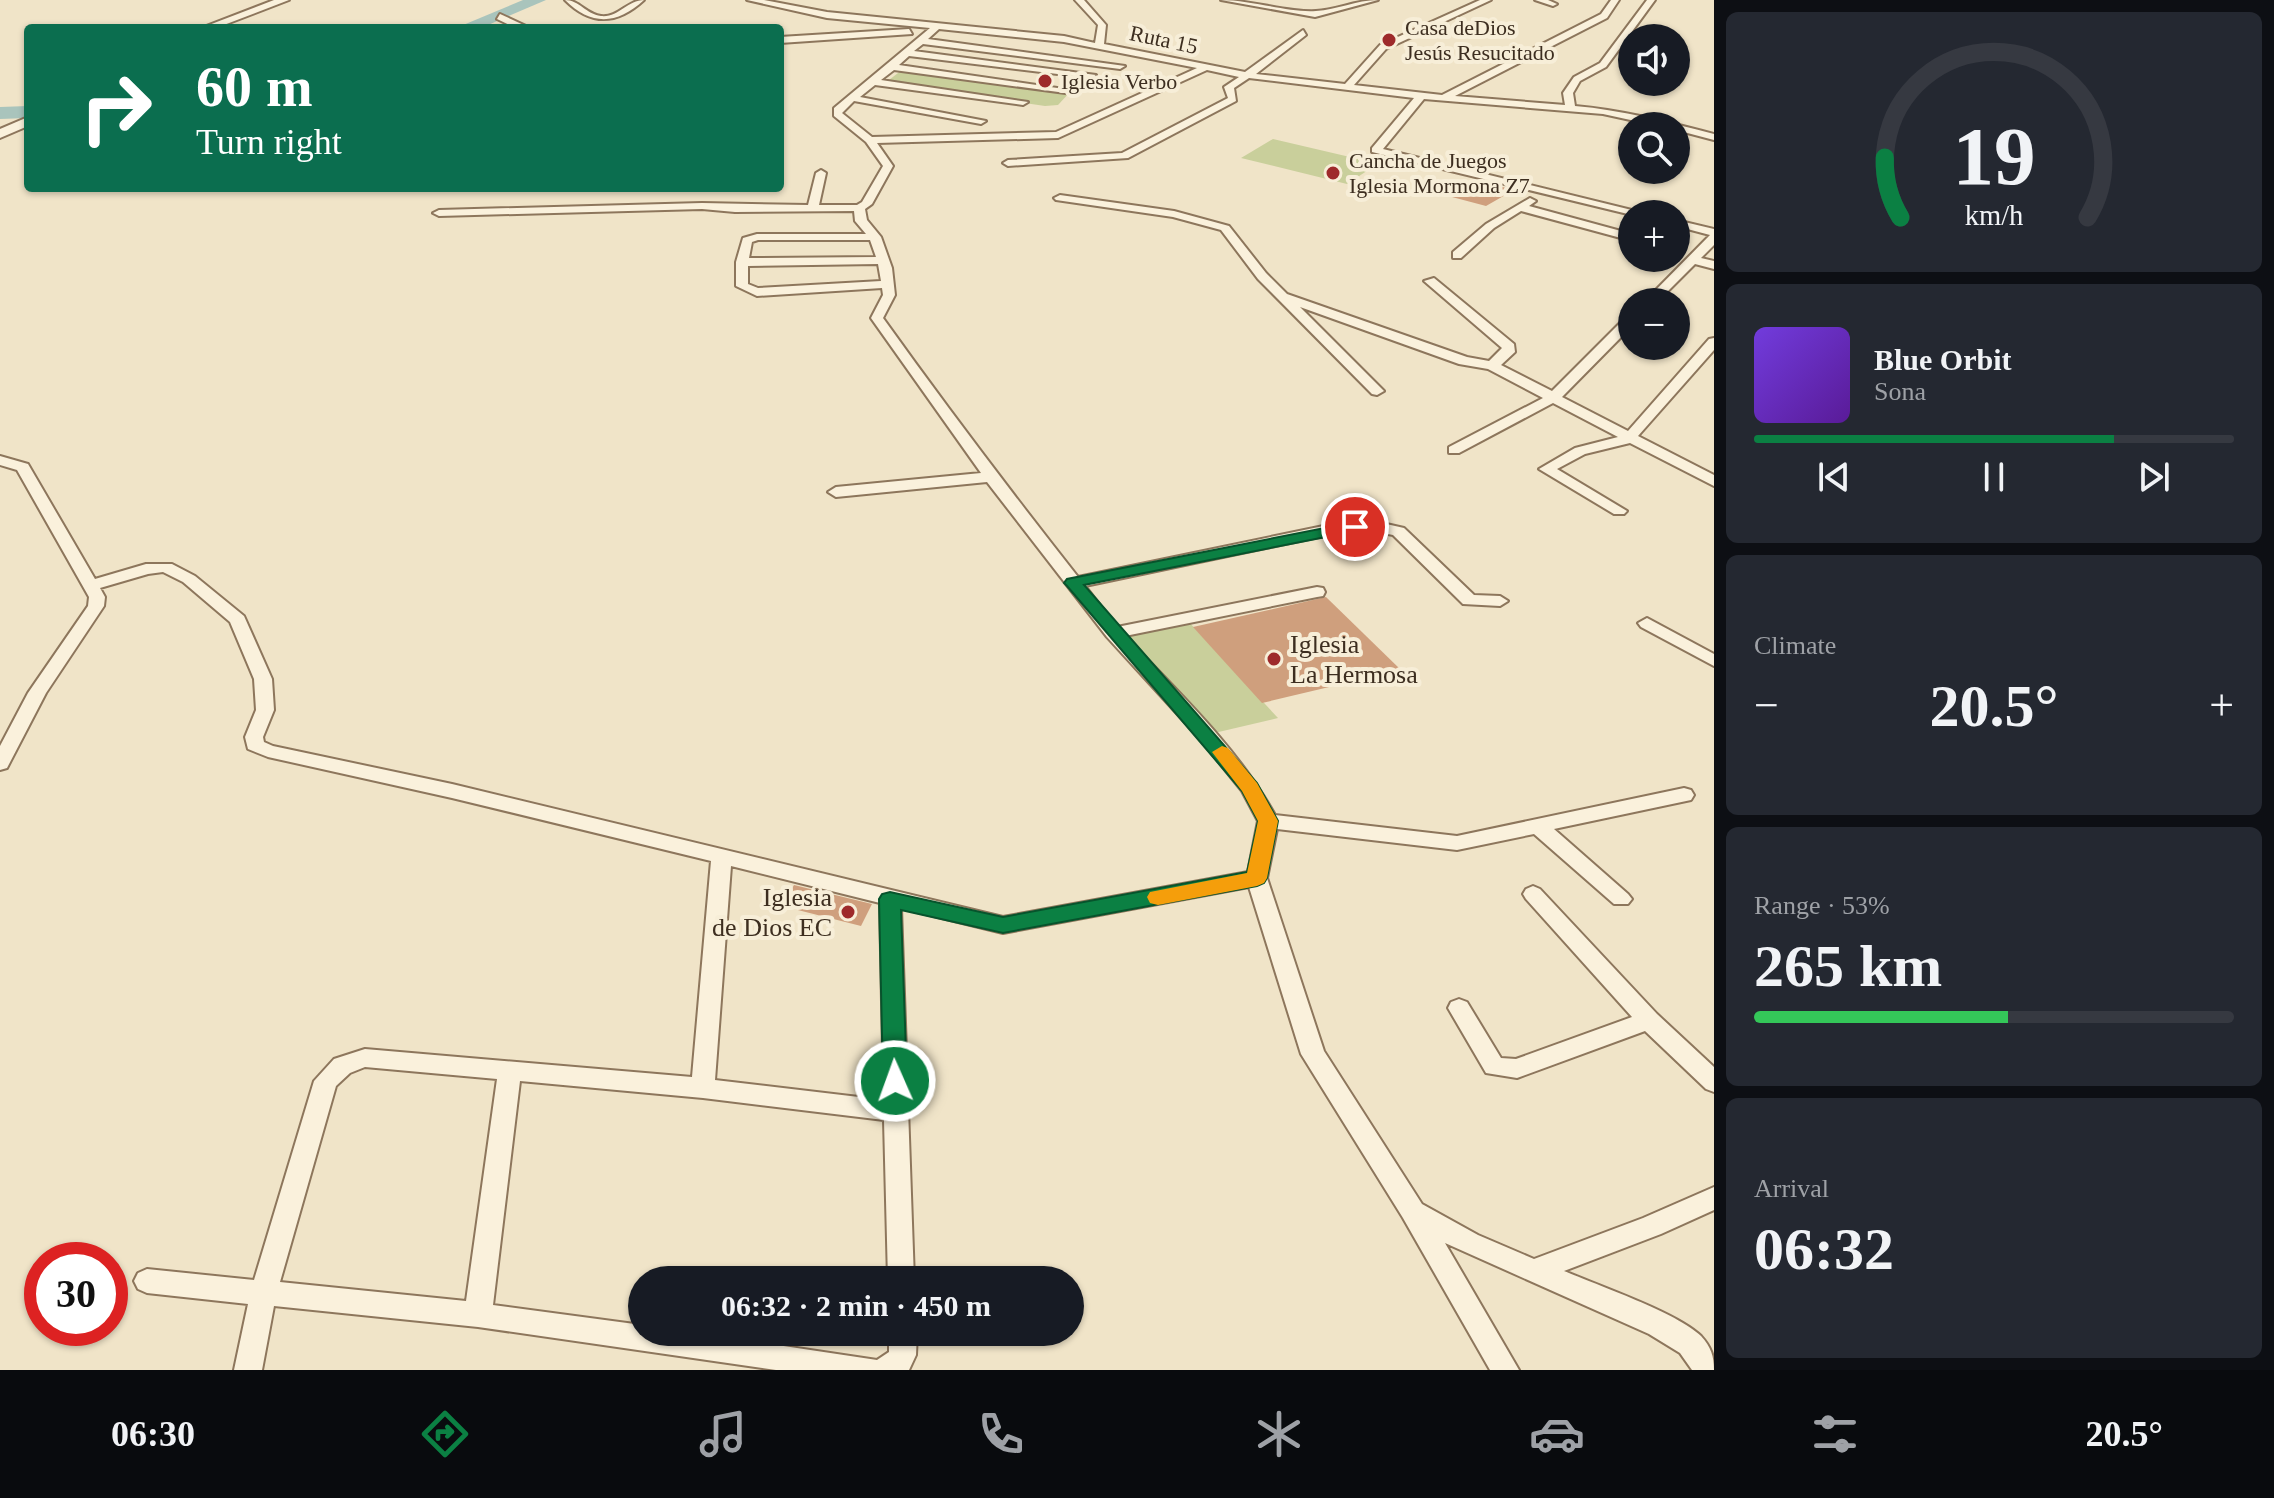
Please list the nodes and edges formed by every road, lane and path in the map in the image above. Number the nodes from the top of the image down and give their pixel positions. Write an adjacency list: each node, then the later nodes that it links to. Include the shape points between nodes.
1 (284, 0): 17 (street)
2 (569, 0): 16 (street, via 587,15)
3 (640, 0): 16 (street)
4 (751, 0): 20 (street, Ruta 15)
5 (1079, 0): 22 (street, via 1102,25)
6 (1225, 0): 7 (street, via 1315,14)
7 (1374, 0)
8 (1487, 0): 29 (street, via 1383,47)
9 (1539, 0): 14 (street)
10 (1615, 0): 33 (street, via 1604,16)
11 (1651, 0): 35 (street, via 1611,56 1573,83)
12 (1702, 0): 13 (street)
13 (1714, 0)
14 (1553, 4)
15 (500, 17): 18 (street)
16 (613, 23)
17 (217, 24)
18 (515, 24)
19 (1303, 33): 27 (street)
20 (923, 38): 21 (street); 22 (street, Ruta 15); 23 (street); 24 (street); 26 (street)
21 (784, 40)
22 (1099, 45): 25 (street, Ruta 15)
23 (1120, 66)
24 (892, 67): 28 (street); 30 (street)
25 (1205, 68): 27 (street, Ruta 15); 42 (street, via 1058,135)
26 (1091, 75)
27 (1244, 75): 29 (street, Ruta 15); 43 (street, via 1229,87 1233,99 1124,156)
28 (874, 82): 32 (street); 34 (street)
29 (1347, 88): 31 (street, Ruta 15)
30 (1073, 91)
31 (1421, 96): 33 (street, Ruta 15); 45 (street, via 1378,152)
32 (852, 98): 37 (street); 42 (street, via 837,114)
33 (1443, 98): 35 (street, Ruta 15)
34 (1023, 102)
35 (1570, 108): 36 (street, Ruta 15)
36 (1618, 114)
37 (981, 121)
38 (24, 123): 40 (street)
39 (1714, 128): 41 (street)
40 (0, 134)
41 (1709, 135)
42 (870, 140): 47 (street, via 888,166)
43 (1008, 163)
44 (821, 173): 50 (street)
45 (1544, 188): 48 (street); 49 (street)
46 (1060, 198): 64 (street, via 1220,225)
47 (859, 208): 50 (street); 55 (street, via 861,221)
48 (1522, 208): 53 (street); 56 (street, via 1490,226)
49 (1618, 208)
50 (813, 209): 51 (street, via 702,206)
51 (439, 213)
52 (1690, 227): 54 (street)
53 (1618, 234)
54 (1714, 235): 57 (street)
55 (875, 237): 58 (street); 59 (street, via 757,237 747,240)
56 (1457, 255)
57 (1692, 259): 60 (street); 63 (street)
58 (883, 260): 59 (street); 62 (street)
59 (742, 262): 62 (street, via 742,286 757,292)
60 (1714, 265)
61 (1430, 281): 67 (street, via 1509,347)
62 (888, 284): 73 (street, via 889,295 877,318)
63 (1664, 288)
64 (1281, 296): 67 (street, via 1464,361); 68 (street)
65 (1618, 333): 69 (street)
66 (1714, 342): 70 (street)
67 (1492, 366): 69 (street)
68 (1377, 391)
69 (1553, 398): 70 (street); 71 (street)
70 (1628, 439): 74 (street); 76 (street, via 1580,451 1546,469)
71 (1454, 450)
72 (0, 460): 78 (street, via 23,467)
73 (990, 477): 75 (street); 77 (street)
74 (1714, 481)
75 (836, 492)
76 (1619, 511)
77 (1073, 583): 80 (street, via 1338,528 1373,526 1398,531 1469,600); 82 (street)
78 (91, 586): 84 (street, via 96,606 37,693); 88 (street, via 166,567 238,620 263,679 265,710 255,745 268,751)
79 (1317, 592): 82 (street)
80 (1500, 601)
81 (1647, 623): 83 (street)
82 (1113, 633): 86 (street, via 1208,736 1250,788)
83 (1714, 661)
84 (0, 764)
85 (1684, 795): 87 (street)
86 (1268, 821): 87 (street, via 1457,843); 89 (street)
87 (1538, 826): 92 (street)
88 (721, 858): 91 (street); 97 (street)
89 (1257, 878): 91 (street, via 1003,925); 100 (street, via 1313,1054)
90 (1533, 894): 94 (street)
91 (890, 899): 98 (street)
92 (1621, 899)
93 (1459, 1008): 94 (street, via 1494,1066 1506,1069)
94 (1649, 1020): 96 (street)
95 (510, 1071): 97 (street); 104 (street, via 365,1058 342,1066 326,1081); 105 (street)
96 (1714, 1082)
97 (703, 1088): 98 (street)
98 (896, 1111): 101 (street)
99 (1714, 1198): 102 (street)
100 (1412, 1210): 102 (street); 110 (street)
101 (901, 1266)
102 (1533, 1271): 111 (street, via 1659,1325 1690,1344)
103 (147, 1281): 104 (street)
104 (263, 1295): 105 (street); 107 (street)
105 (478, 1315): 108 (street)
106 (904, 1346): 109 (street, via 897,1366)
107 (248, 1370)
108 (868, 1370)
109 (886, 1370)
110 (1505, 1370)
111 (1709, 1370)

